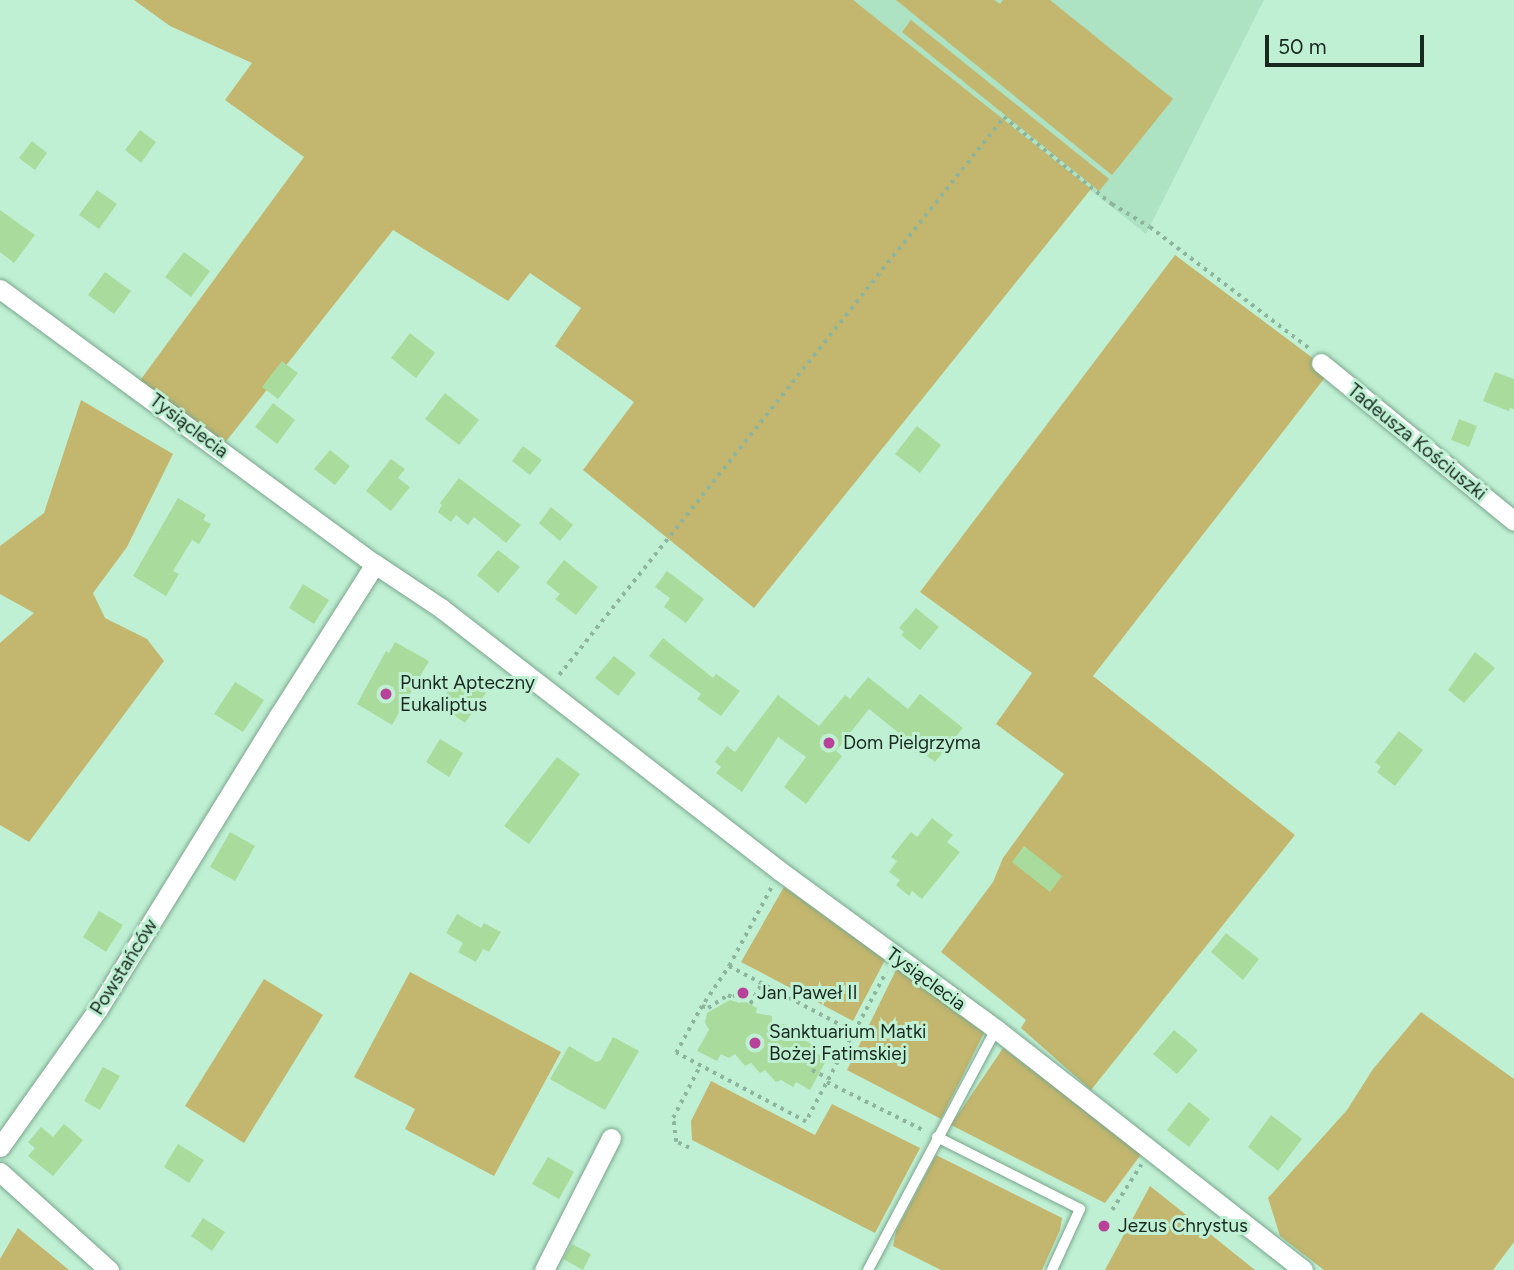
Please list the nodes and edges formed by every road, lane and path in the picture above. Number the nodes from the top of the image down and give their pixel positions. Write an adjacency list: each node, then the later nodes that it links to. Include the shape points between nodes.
1 (0, 289): 4 (street, Tysiąclecia)
2 (1321, 363): 3 (street, Tadeusza Kościuszki); 5 (path, via 1317,354 1150,227 1112,204 1004,117)
3 (1514, 521)
4 (375, 564): 5 (street, Tysiąclecia); 19 (street, Powstańców, via 98,1009)
5 (547, 691): 6 (street, Tysiąclecia)
6 (780, 871): 7 (street, Tysiąclecia); 8 (path)
7 (895, 955): 11 (street, Tysiąclecia); 12 (path)
8 (729, 966): 9 (path); 10 (path)
9 (762, 983): 10 (path, via 751,1003 735,994 708,1008); 12 (path)
10 (702, 1006): 13 (path, via 676,1053)
11 (996, 1030): 17 (lane); 28 (street, Tysiąclecia)
12 (854, 1032): 15 (path)
13 (700, 1066): 15 (path, via 806,1122); 20 (path, via 673,1118 676,1142)
14 (812, 1070): 15 (path)
15 (828, 1080): 16 (path)
16 (918, 1128)
17 (937, 1137): 26 (lane); 27 (lane, via 1080,1209)
18 (611, 1138): 25 (street)
19 (0, 1147)
20 (689, 1148)
21 (1144, 1160): 23 (path)
22 (0, 1172): 24 (street)
23 (1112, 1210)
24 (109, 1270)
25 (544, 1270)
26 (868, 1270)
27 (1052, 1270)
28 (1303, 1270)

